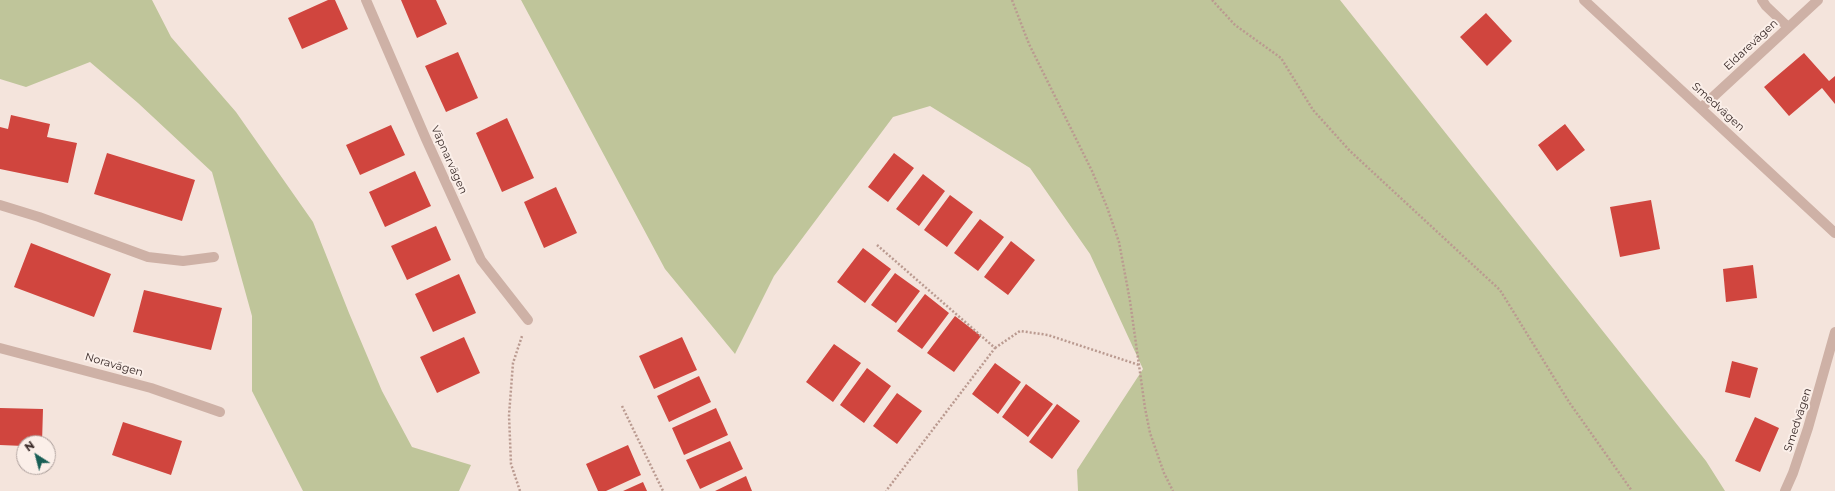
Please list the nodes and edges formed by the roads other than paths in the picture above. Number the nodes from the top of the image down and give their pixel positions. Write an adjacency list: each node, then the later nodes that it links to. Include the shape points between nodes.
1 (366, 0): 10 (street, Väpnarvägen, via 481,260)
2 (1584, 0): 6 (street, Smedvägen)
3 (1762, 0): 5 (street)
4 (1818, 0): 5 (street, Eldarevägen)
5 (1788, 27): 6 (street, Eldarevägen)
6 (1701, 108): 8 (street, Smedvägen)
7 (0, 205): 9 (street, via 39,216 148,257 183,261)
8 (1835, 233)
9 (214, 257)
10 (528, 320)
11 (1835, 332): 14 (street, Smedvägen, via 1808,428)
12 (0, 348): 13 (street, Noravägen, via 151,388)
13 (220, 412)
14 (1785, 491)

